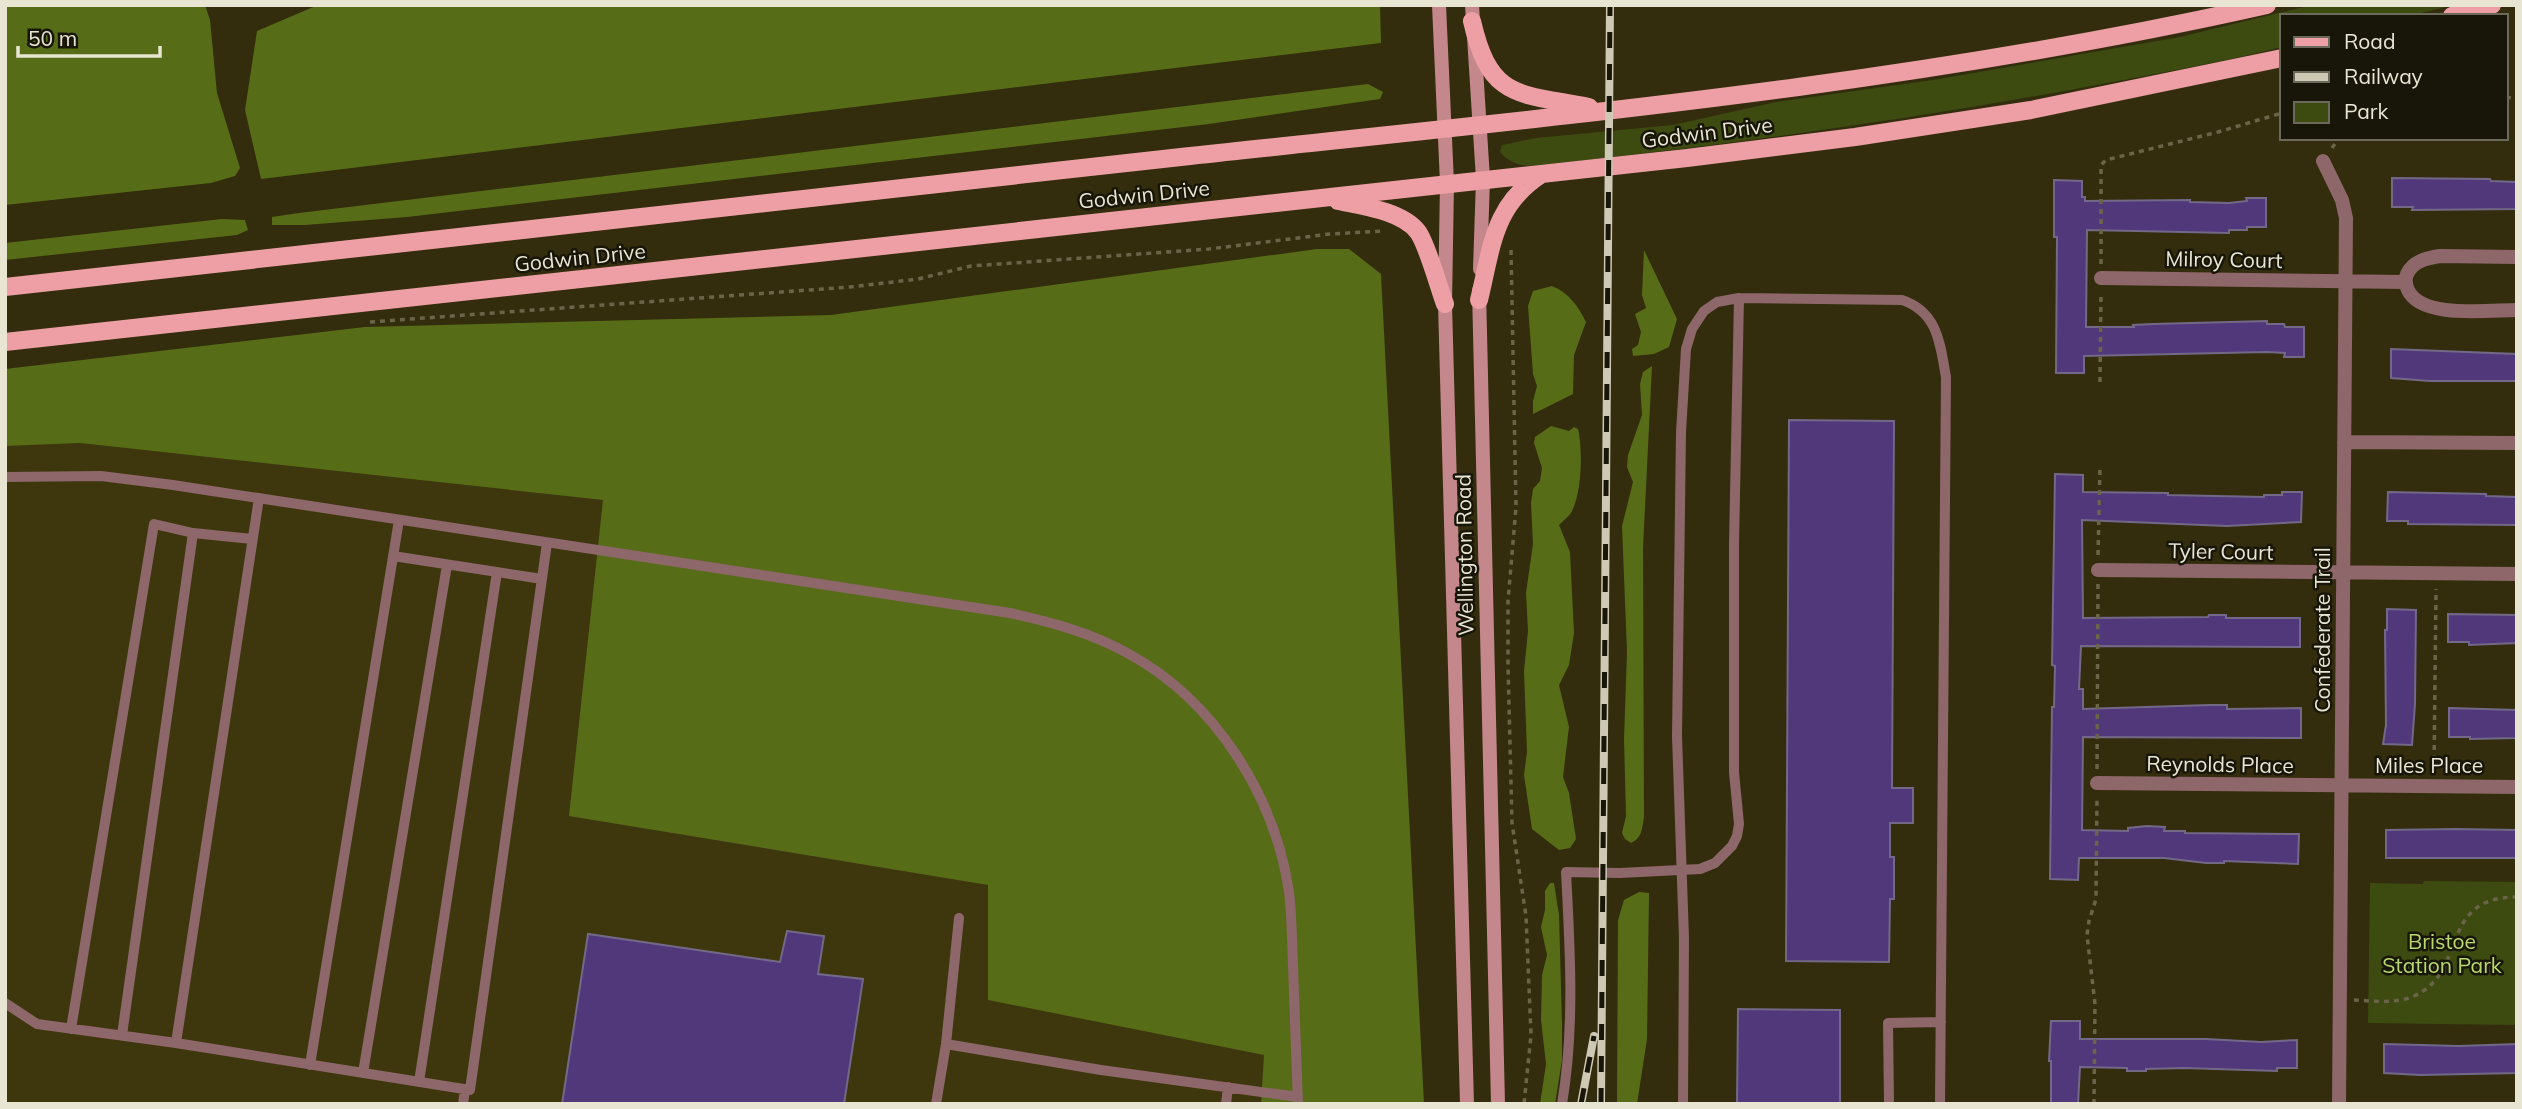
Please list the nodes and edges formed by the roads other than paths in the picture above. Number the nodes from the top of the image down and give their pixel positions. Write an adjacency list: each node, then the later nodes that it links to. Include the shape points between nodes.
1 (1439, 5): 9 (main road, Wellington Road)
2 (2267, 5): 7 (main road, Godwin Drive, via 1974,63)
3 (2492, 5): 5 (main road)
4 (1472, 13): 7 (main road, via 1484,62 1497,79 1527,95); 8 (main road, Wellington Road)
5 (2459, 14)
6 (2280, 58): 11 (main road, Godwin Drive, via 2004,114 1855,137)
7 (1609, 110): 8 (main road, Godwin Drive)
8 (1479, 124): 9 (main road, Godwin Drive); 12 (main road, Wellington Road)
9 (1443, 129): 13 (main road, Wellington Road); 19 (main road, Godwin Drive)
10 (2323, 161): 17 (street, Confederate Trail, via 2346,219)
11 (1544, 173): 12 (main road, Godwin Drive); 21 (main road, via 1527,183 1499,220)
12 (1483, 180): 13 (main road, Godwin Drive); 21 (main road, Wellington Road)
13 (1447, 183): 14 (main road, Godwin Drive); 22 (main road, Wellington Road)
14 (1320, 197): 22 (main road, via 1407,222 1419,233); 24 (main road, Godwin Drive)
15 (2517, 257): 18 (street, via 2428,258 2408,272)
16 (2101, 278): 17 (street, Milroy Court)
17 (2346, 282): 18 (street, Milroy Court); 25 (street, Confederate Trail)
18 (2405, 282): 23 (street, via 2416,301 2438,310)
19 (5, 287)
20 (1740, 298): 43 (lane, via 1717,302 1704,311 1686,349 1677,736); 43 (lane, via 1734,544 1734,772 1739,824 1732,846 1715,863); 46 (lane, via 1902,300 1917,305 1928,316 1942,357 1946,377)
21 (1479, 300): 61 (main road, Wellington Road)
22 (1445, 304): 60 (main road, Wellington Road)
23 (2517, 310)
24 (5, 342)
25 (2344, 442): 26 (street); 37 (street, Confederate Trail)
26 (2517, 443)
27 (5, 477): 28 (lane, via 101,476)
28 (259, 498): 29 (lane); 31 (lane)
29 (399, 520): 32 (lane); 33 (lane)
30 (193, 533): 31 (lane); 47 (lane, via 154,524); 48 (lane)
31 (252, 540): 49 (lane)
32 (547, 543): 39 (lane); 56 (lane, via 1010,613 1092,636 1161,674 1188,697 1231,747 1253,785 1281,854 1291,913)
33 (393, 556): 34 (lane); 51 (lane)
34 (447, 565): 36 (lane); 52 (lane)
35 (2098, 570): 37 (street, Tyler Court)
36 (497, 572): 39 (lane); 53 (lane)
37 (2343, 573): 38 (street, Tyler Court); 41 (street, Confederate Trail)
38 (2517, 574)
39 (542, 579): 55 (lane, via 470,1090)
40 (2097, 783): 41 (street, Reynolds Place)
41 (2341, 786): 42 (street, Miles Place); 66 (street, Confederate Trail)
42 (2517, 787)
43 (1682, 871): 62 (lane, via 1566,872 1570,1019); 63 (lane)
44 (959, 918): 50 (lane)
45 (5, 1003): 47 (lane, via 37,1024)
46 (1941, 1022): 64 (lane, via 1888,1023); 65 (lane)
47 (71, 1029): 48 (lane)
48 (122, 1035): 49 (lane)
49 (176, 1043): 51 (lane)
50 (946, 1044): 54 (lane); 58 (lane)
51 (310, 1065): 52 (lane)
52 (363, 1073): 53 (lane)
53 (419, 1082): 55 (lane)
54 (1228, 1087): 56 (lane); 59 (lane)
55 (465, 1090): 57 (lane)
56 (1298, 1100)
57 (463, 1104)
58 (936, 1104)
59 (1226, 1104)
60 (1467, 1104)
61 (1498, 1104)
62 (1562, 1104)
63 (1683, 1104)
64 (1889, 1104)
65 (1940, 1104)
66 (2339, 1104)

